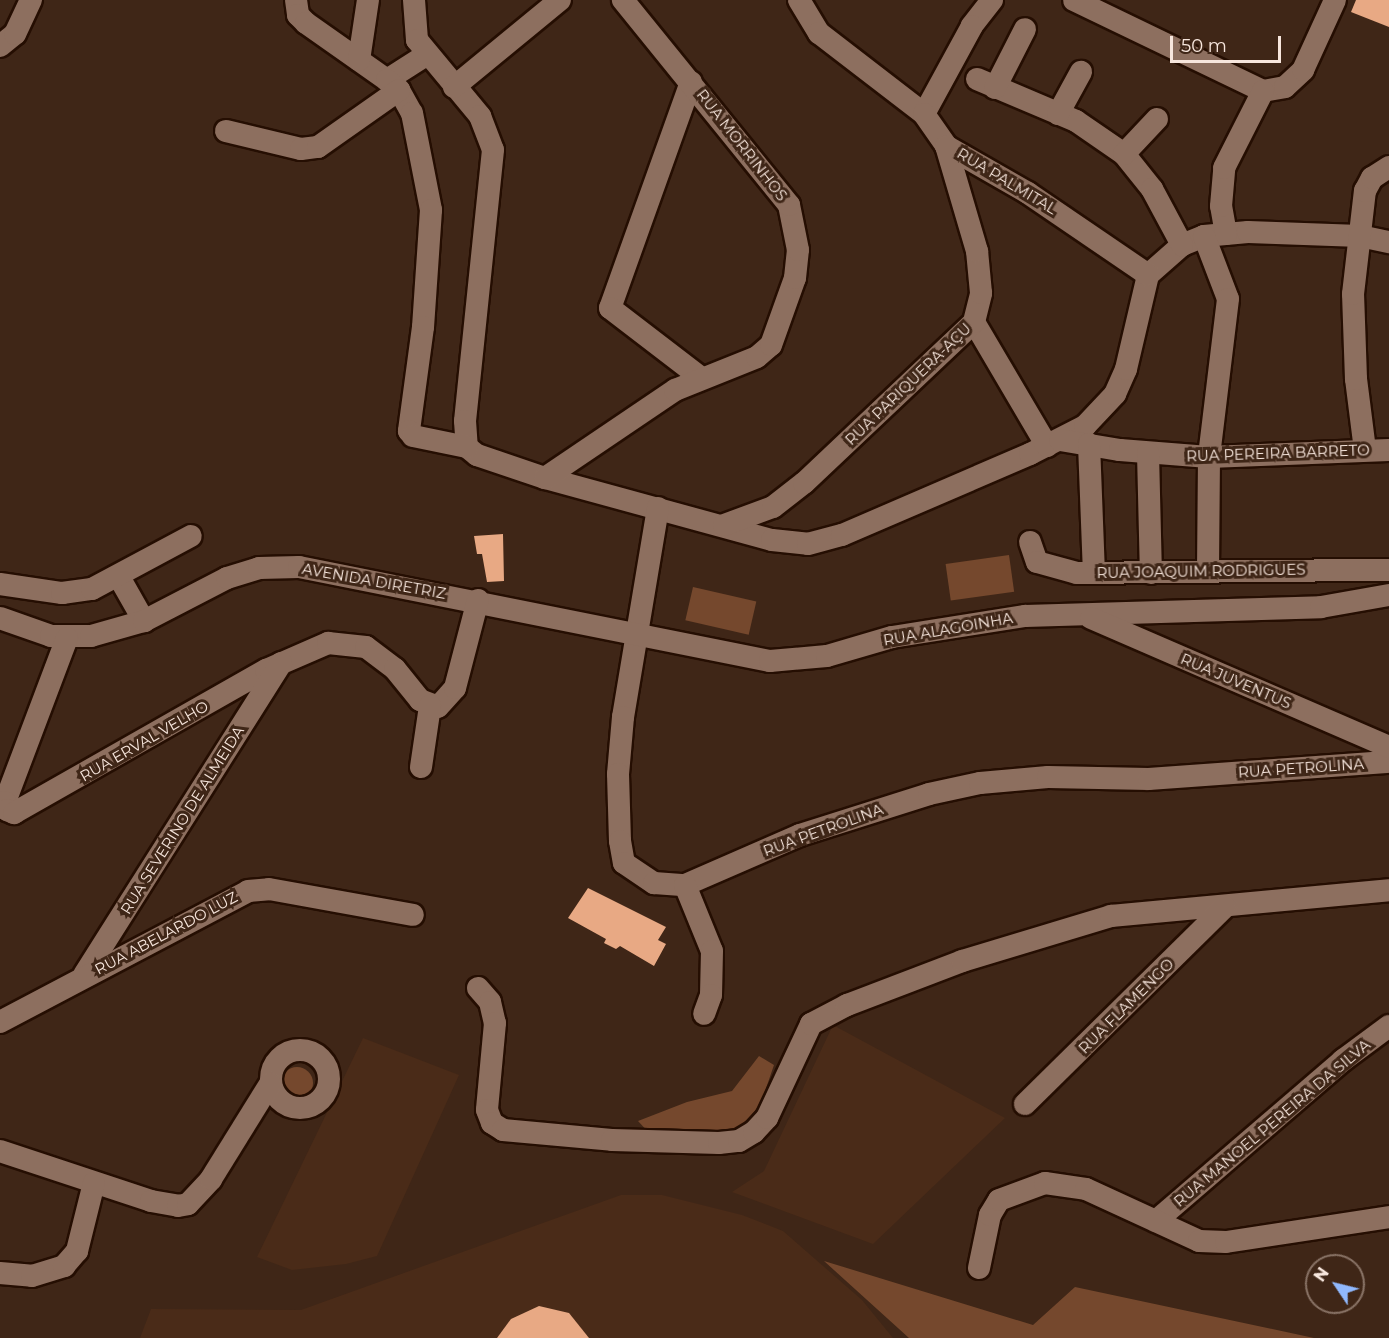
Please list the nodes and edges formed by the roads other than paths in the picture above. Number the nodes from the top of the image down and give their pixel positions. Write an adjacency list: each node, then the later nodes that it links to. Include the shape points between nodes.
1 (31, 0): 12 (street, via 15,34)
2 (296, 0): 14 (street, via 298,15 306,23)
3 (368, 0): 14 (street)
4 (414, 0): 13 (street, via 417,40)
5 (560, 0): 18 (street)
6 (623, 0): 16 (street, RUA MORRINHOS)
7 (799, 0): 20 (street, via 819,33)
8 (992, 0): 20 (street, via 972,26)
9 (1074, 0): 19 (street)
10 (1335, 0): 19 (street, via 1322,53 1294,81)
11 (1025, 29): 21 (street, via 986,84)
12 (0, 46)
13 (426, 55): 17 (street); 18 (street)
14 (359, 60): 17 (street)
15 (1081, 72): 21 (street)
16 (691, 82): 33 (street, via 610,308); 33 (street, RUA MORRINHOS, via 774,182 789,205 796,228 795,278 771,345 740,365)
17 (393, 85): 23 (street, via 318,147 301,149); 36 (street, via 412,113 431,210 423,327 409,431 413,436)
18 (454, 87): 36 (street, via 480,116 493,150 465,421)
19 (1263, 91): 27 (street, via 1224,168)
20 (924, 114): 24 (street, RUA PALMITAL)
21 (1058, 114): 25 (street, via 1097,133)
22 (1157, 119): 25 (street)
23 (226, 132)
24 (946, 146): 31 (street, RUA PALMITAL, via 1029,193); 32 (street, RUA PARIQUERA-AÇU, via 976,251 981,293)
25 (1124, 154): 30 (street, via 1152,189)
26 (1389, 168): 28 (street, via 1372,178 1365,191)
27 (1215, 235): 28 (street); 30 (street); 40 (street, via 1228,299)
28 (1360, 236): 29 (street); 37 (street, via 1353,333)
29 (1389, 242)
30 (1182, 245): 31 (street)
31 (1149, 274): 34 (street, via 1126,369 1115,394 1100,414)
32 (974, 322): 34 (street); 43 (street, RUA PARIQUERA-AÇU, via 804,483 773,507)
33 (700, 377): 41 (street)
34 (1053, 443): 35 (street, RUA PEREIRA BARRETO); 43 (street, via 821,542 791,543)
35 (1089, 444): 39 (street, RUA PEREIRA BARRETO); 48 (street)
36 (467, 447): 41 (street, via 477,455)
37 (1365, 450): 38 (street, RUA PEREIRA BARRETO); 40 (street, RUA PEREIRA BARRETO)
38 (1389, 450)
39 (1148, 453): 40 (street, RUA PEREIRA BARRETO); 49 (street)
40 (1209, 457): 47 (street)
41 (545, 478): 42 (street)
42 (658, 508): 43 (street); 57 (street, RUA PETROLINA)
43 (723, 526)
44 (191, 536): 50 (street)
45 (1030, 542): 48 (street, RUA JOAQUIM RODRIGUES, via 1033,556 1045,567)
46 (1389, 570): 47 (street, RUA JOAQUIM RODRIGUES)
47 (1208, 572): 49 (street, RUA JOAQUIM RODRIGUES)
48 (1094, 573): 49 (street, RUA JOAQUIM RODRIGUES)
49 (1151, 573)
50 (119, 578): 51 (street, via 92,590 62,593); 56 (street)
51 (0, 584)
52 (1389, 595): 54 (street, RUA ALAGOINHA, via 1322,607)
53 (478, 600): 56 (street, AVENIDA DIRETRIZ, via 299,567 259,568 227,578); 57 (street, RUA ALAGOINHA); 60 (street, via 455,688 438,707)
54 (1084, 615): 57 (street, RUA ALAGOINHA, via 1024,616 933,629 797,660 746,658); 61 (street, RUA JUVENTUS)
55 (0, 618): 58 (street, AVENIDA DIRETRIZ)
56 (144, 621): 58 (street, AVENIDA DIRETRIZ, via 122,630)
57 (637, 632): 64 (street, RUA PETROLINA, via 620,751 620,841 624,864 654,884)
58 (67, 638): 59 (street, RUA ERVAL VELHO, via 5,801 7,810 22,812)
59 (281, 663): 60 (street, RUA ERVAL VELHO, via 328,643 366,647 382,657); 68 (street, RUA SEVERINO DE ALMEIDA)
60 (430, 706): 63 (street)
61 (1389, 747)
62 (1389, 762): 64 (street, RUA PETROLINA, via 1161,778 1048,777 980,783 929,794 811,832)
63 (421, 767)
64 (685, 885): 70 (street, via 712,951 711,995)
65 (1389, 890): 66 (street)
66 (1225, 907): 69 (street, via 1111,916 1073,926 962,961 830,1012 812,1024 803,1037 767,1118 754,1132 729,1142 612,1140 503,1130 492,1123 487,1110 495,1023 490,1002); 74 (street, RUA FLAMENGO)
67 (413, 915): 68 (street, RUA ABELARDO LUZ, via 269,890 248,891)
68 (83, 976): 71 (street, RUA ABELARDO LUZ)
69 (478, 988)
70 (704, 1014)
71 (0, 1022)
72 (1389, 1026): 78 (street, RUA MANOEL PEREIRA DA SILVA, via 1343,1060)
73 (270, 1084): 76 (street, via 211,1179 188,1204 151,1201)
74 (1025, 1104)
75 (0, 1151): 76 (street)
76 (94, 1183): 80 (street, via 77,1251 64,1266 32,1276)
77 (1389, 1217): 78 (street, via 1213,1242 1185,1237)
78 (1156, 1221): 79 (street, via 1086,1189 1045,1183 1027,1187 999,1200 990,1215)
79 (979, 1268)
80 (0, 1274)

